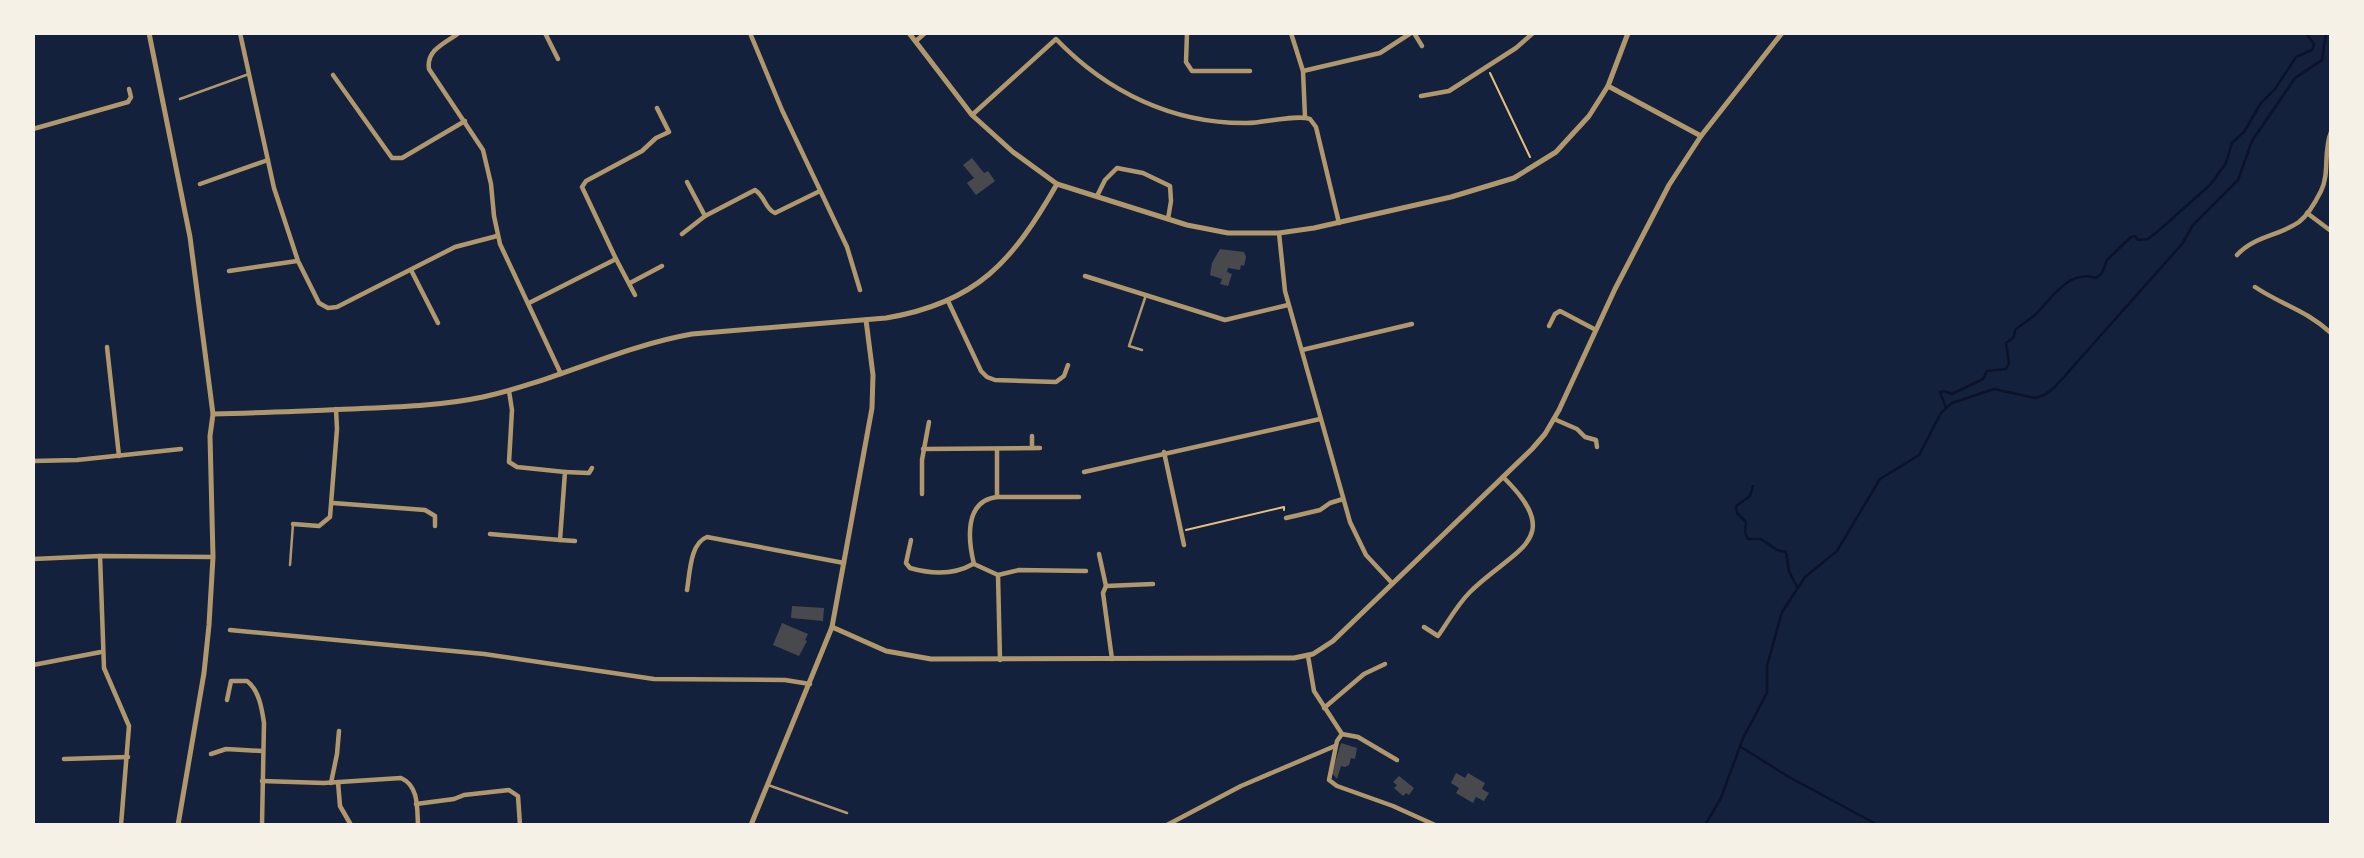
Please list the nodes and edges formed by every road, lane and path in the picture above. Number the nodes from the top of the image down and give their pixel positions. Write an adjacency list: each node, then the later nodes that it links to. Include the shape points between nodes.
1 (149, 33): 76 (street, via 190,237)
2 (240, 33): 20 (street)
3 (459, 33): 29 (street, via 433,50 428,64)
4 (545, 33): 16 (street)
5 (750, 33): 38 (street)
6 (909, 33): 14 (street)
7 (925, 33): 14 (street)
8 (1187, 33): 18 (street, via 1187,66 1192,71)
9 (1291, 33): 19 (street)
10 (1413, 33): 15 (street); 19 (street, via 1380,52)
11 (1533, 33): 17 (street)
12 (1628, 33): 22 (street)
13 (1782, 33): 32 (street)
14 (916, 41): 27 (street)
15 (1422, 46)
16 (558, 59)
17 (1487, 66): 24 (street, via 1449,90); 33 (path)
18 (1250, 71)
19 (1303, 71): 28 (street)
20 (250, 74): 25 (lane); 34 (street)
21 (333, 75): 29 (street, via 392,158 402,158)
22 (1608, 86): 32 (street); 43 (street, via 1572,137 1514,178)
23 (129, 89): 30 (street, via 128,102)
24 (1421, 96)
25 (180, 99)
26 (657, 108): 49 (street, via 669,132 582,187)
27 (972, 115): 28 (street, via 1056,39 1114,86 1168,113 1240,123); 37 (street)
28 (1305, 117): 43 (street, via 1316,127)
29 (465, 121): 47 (street, via 483,150)
30 (33, 129)
31 (2331, 132): 40 (street, via 2324,183)
32 (1701, 136): 67 (street, via 1663,196)
33 (1530, 157)
34 (268, 160): 36 (street); 50 (street)
35 (687, 182): 41 (street)
36 (200, 184)
37 (1057, 184): 39 (street); 60 (street, via 1007,258 975,286)
38 (820, 191): 41 (street, via 775,213 755,190); 57 (street, via 852,259)
39 (1097, 196): 42 (street); 42 (street, via 1117,168 1143,173 1170,186)
40 (2307, 213): 44 (street); 48 (street, via 2291,226 2255,240)
41 (705, 216): 46 (street)
42 (1168, 219): 45 (street, via 1218,231)
43 (1339, 223): 45 (street)
44 (2331, 230)
45 (1279, 233): 62 (street)
46 (682, 234)
47 (497, 236): 52 (street, via 463,244); 61 (street)
48 (2237, 255)
49 (616, 259): 55 (street); 61 (street)
50 (298, 261): 52 (street, via 316,299 332,308); 53 (street)
51 (662, 266): 55 (street)
52 (411, 270): 64 (street)
53 (229, 271)
54 (1085, 276): 59 (street)
55 (630, 283): 58 (street)
56 (2255, 287): 68 (street, via 2303,311)
57 (860, 290)
58 (635, 295)
59 (1146, 295): 62 (street, via 1226,320); 70 (lane, via 1129,346)
60 (948, 301): 63 (street, via 918,312); 72 (street, via 987,377 1056,382)
61 (529, 303): 73 (street)
62 (1289, 305): 71 (street)
63 (866, 320): 73 (street, via 692,334 610,355); 112 (street, via 874,393)
64 (438, 323)
65 (1412, 324): 71 (street)
66 (1549, 326): 67 (street, via 1560,311)
67 (1596, 330): 78 (street)
68 (2331, 333)
69 (107, 348): 88 (street)
70 (1142, 350)
71 (1302, 350): 77 (street)
72 (1068, 365)
73 (561, 374): 74 (street)
74 (509, 391): 75 (street, via 439,404); 92 (street, via 509,462 517,467)
75 (336, 409): 76 (street); 98 (street)
76 (213, 414): 110 (street)
77 (1320, 419): 87 (street); 97 (street)
78 (1554, 419): 81 (street, via 1595,440); 93 (street)
79 (929, 422): 85 (street)
80 (1032, 436): 82 (street)
81 (1597, 447)
82 (1032, 448): 83 (street); 86 (street)
83 (1041, 448)
84 (181, 449): 88 (street)
85 (923, 449): 86 (street); 94 (street)
86 (997, 449): 95 (street)
87 (1164, 453): 91 (street); 102 (street)
88 (119, 456): 89 (street)
89 (33, 461)
90 (592, 468): 92 (street, via 589,473)
91 (1084, 471)
92 (565, 472): 104 (street)
93 (1503, 477): 117 (street); 122 (street, via 1532,512 1527,542 1470,591 1438,636)
94 (922, 494)
95 (997, 497): 96 (street); 113 (street, via 980,503 970,521)
96 (1079, 497)
97 (1343, 499): 99 (street); 117 (street, via 1360,545)
98 (332, 503): 100 (street, via 324,524); 101 (street, via 425,510 435,516)
99 (1286, 518): 102 (path, via 1284,507)
100 (293, 524): 114 (lane)
101 (435, 526)
102 (1181, 531): 107 (street)
103 (490, 534): 104 (street)
104 (560, 540): 106 (street)
105 (911, 540): 113 (street, via 906,563 910,568 955,572)
106 (575, 541)
107 (1184, 545)
108 (1099, 554): 119 (street)
109 (100, 556): 110 (street); 111 (street); 124 (street)
110 (213, 557): 148 (street, via 204,673)
111 (33, 559)
112 (844, 563): 120 (street, via 707,537 696,546); 121 (street)
113 (974, 564): 116 (street)
114 (290, 565)
115 (1086, 570): 116 (street, via 1019,570)
116 (998, 575): 127 (street)
117 (1392, 583): 125 (street, via 1333,640)
118 (1153, 584): 119 (street)
119 (1106, 586): 126 (street, via 1103,593)
120 (687, 590)
121 (832, 627): 127 (street, via 897,654); 130 (street)
122 (1424, 627)
123 (230, 631): 130 (street, via 484,654 654,679)
124 (101, 652): 129 (street); 138 (street, via 107,678 129,726)
125 (1308, 656): 126 (street); 132 (street, via 1314,691)
126 (1112, 659): 127 (street)
127 (1000, 660)
128 (1385, 664): 132 (street, via 1364,674)
129 (33, 665)
130 (810, 684): 144 (street)
131 (227, 700): 136 (street, via 232,680 253,685 263,716)
132 (1324, 708): 134 (street)
133 (339, 731): 143 (street)
134 (1342, 734): 135 (street); 140 (street, via 1358,737)
135 (1336, 746): 154 (street, via 1241,786); 155 (street, via 1329,775 1332,783)
136 (262, 751): 137 (street, via 234,748); 141 (street)
137 (211, 754)
138 (128, 757): 139 (street); 147 (street)
139 (64, 759)
140 (1397, 760)
141 (262, 781): 143 (street); 149 (street)
142 (338, 782): 143 (street); 145 (street, via 401,778 414,788); 150 (street, via 340,806)
143 (331, 783)
144 (768, 785): 146 (lane); 153 (street)
145 (416, 804): 151 (street); 152 (street, via 509,790 519,796)
146 (846, 813)
147 (121, 825)
148 (178, 825)
149 (262, 825)
150 (351, 825)
151 (418, 825)
152 (520, 825)
153 (751, 825)
154 (1167, 825)
155 (1435, 825)

